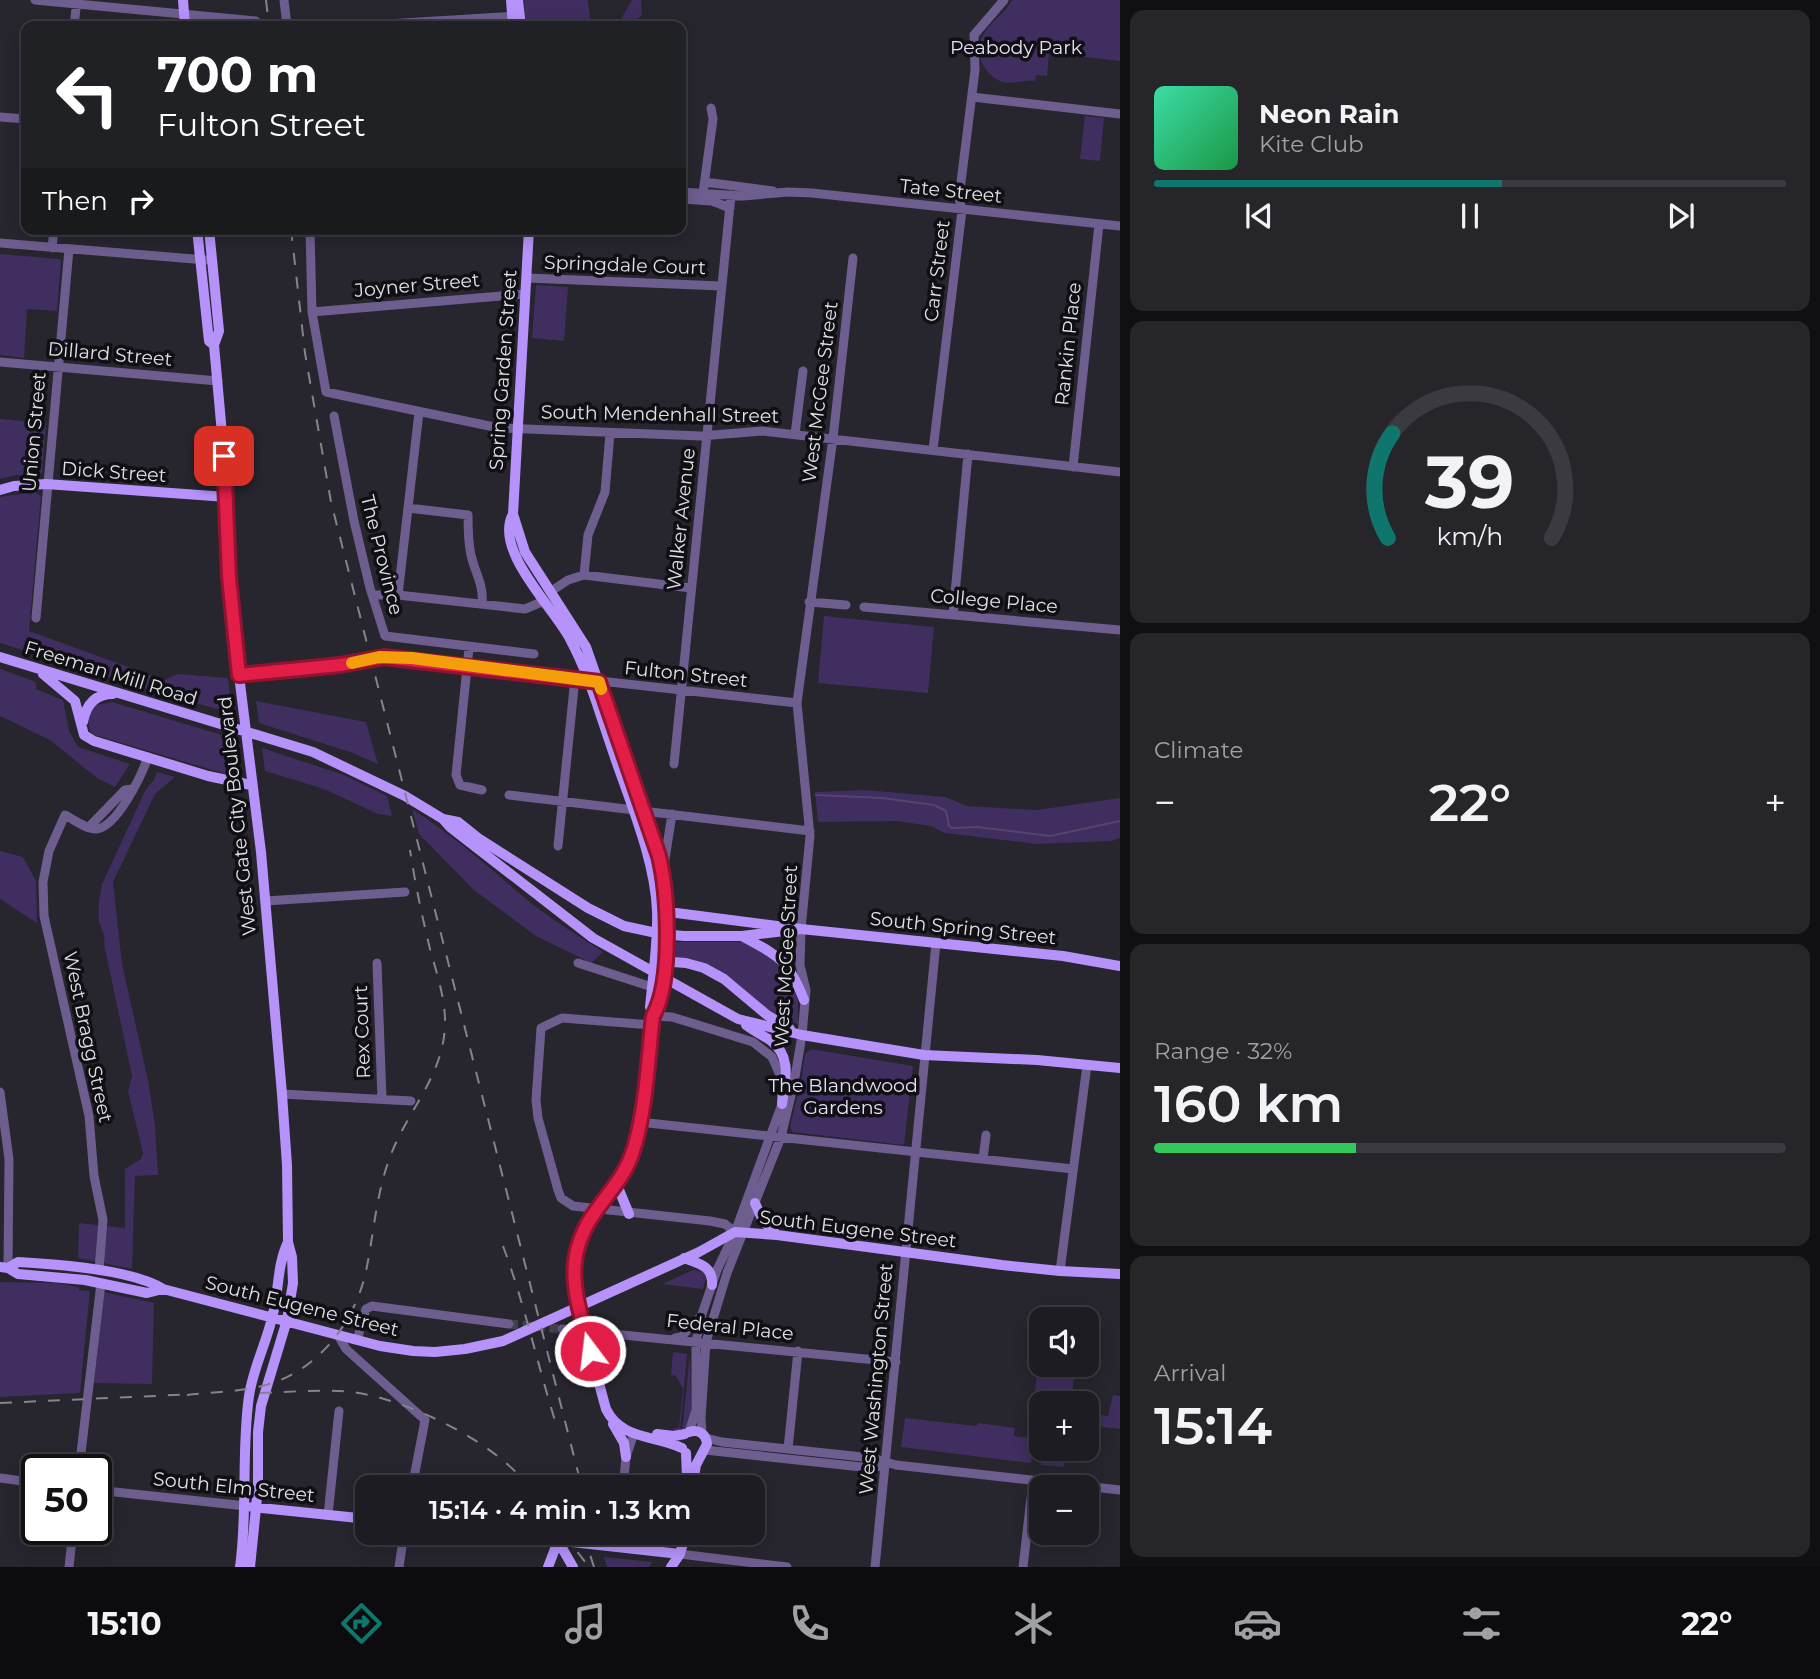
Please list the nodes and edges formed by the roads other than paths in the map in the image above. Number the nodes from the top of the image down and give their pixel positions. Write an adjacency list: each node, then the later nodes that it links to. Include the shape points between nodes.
1 (35, 0): 7 (street)
2 (183, 0): 8 (main road)
3 (284, 0): 12 (street)
4 (511, 0): 13 (main road)
5 (519, 0): 13 (main road)
6 (1003, 0): 14 (street, Carr Street, via 974,35)
7 (77, 2): 8 (street); 9 (street)
8 (184, 13): 10 (main road); 11 (street)
9 (75, 21)
10 (185, 21)
11 (256, 21)
12 (286, 21)
13 (517, 21)
14 (972, 97): 16 (street); 26 (street, Carr Street, via 959,198)
15 (711, 108): 19 (street)
16 (1120, 114)
17 (0, 117): 18 (street)
18 (21, 119)
19 (705, 182): 21 (street, Tate Street); 22 (street)
20 (686, 192): 22 (street, Tate Street)
21 (777, 192): 23 (street, Tate Street); 26 (street, Tate Street)
22 (704, 193): 23 (street, Tate Street)
23 (732, 195): 25 (street, Walker Avenue)
24 (686, 199): 25 (street)
25 (730, 208): 40 (street, Walker Avenue)
26 (962, 211): 27 (street, Tate Street); 54 (street, Carr Street)
27 (1099, 224): 28 (street, Tate Street); 56 (street, Rankin Place)
28 (1120, 226)
29 (53, 235): 35 (street)
30 (199, 235): 38 (main road, West Gate City Boulevard)
31 (208, 235): 38 (main road, West Gate City Boulevard)
32 (310, 235): 42 (street)
33 (529, 235): 39 (main road, Spring Garden Street)
34 (0, 243): 35 (street)
35 (52, 248): 36 (street)
36 (68, 249): 38 (street); 44 (street, Union Street)
37 (853, 258): 53 (street, West McGee Street)
38 (206, 260): 46 (main road, West Gate City Boulevard, via 209,341 214,345)
39 (527, 278): 40 (street, Springdale Court); 41 (main road, Spring Garden Street)
40 (721, 286): 52 (street, Walker Avenue)
41 (525, 294): 42 (street, Joyner Street); 49 (main road, Spring Garden Street)
42 (312, 312): 47 (street, South Mendenhall Street, via 326,392)
43 (0, 362): 44 (street, Dillard Street)
44 (57, 367): 46 (street, Dillard Street); 58 (street, Union Street)
45 (803, 371): 51 (street)
46 (218, 381): 60 (main road, West Gate City Boulevard)
47 (419, 412): 49 (street, South Mendenhall Street); 61 (street)
48 (334, 416): 64 (street, The Province)
49 (516, 430): 50 (street, South Mendenhall Street); 66 (main road, Spring Garden Street, via 509,528 516,557)
50 (610, 433): 52 (street, South Mendenhall Street); 62 (street, via 605,492 588,535)
51 (795, 434): 52 (street, South Mendenhall Street); 53 (street, South Mendenhall Street)
52 (707, 435): 63 (street, Walker Avenue)
53 (833, 438): 54 (street, South Mendenhall Street); 67 (street, West McGee Street)
54 (933, 450): 55 (street, South Mendenhall Street)
55 (968, 454): 56 (street, South Mendenhall Street); 71 (street)
56 (1073, 467): 57 (street, South Mendenhall Street)
57 (1120, 472)
58 (46, 485): 59 (main road, Dick Street); 60 (main road, Dick Street); 72 (street, Union Street)
59 (0, 490)
60 (227, 497): 79 (main road, West Gate City Boulevard)
61 (408, 508): 65 (street); 68 (street, via 468,515)
62 (584, 575): 63 (street); 66 (street, via 568,580)
63 (691, 588): 82 (street, Walker Avenue)
64 (372, 594): 65 (street); 74 (street, The Province, via 387,638)
65 (398, 595): 68 (street)
66 (547, 597): 68 (street, via 525,609); 80 (main road, Spring Garden Street)
67 (809, 602): 69 (street); 84 (street, West McGee Street)
68 (482, 604)
69 (846, 605)
70 (864, 607): 71 (street, College Place)
71 (953, 615): 73 (street, College Place)
72 (36, 618)
73 (1120, 630)
74 (469, 648): 75 (street, The Province); 77 (street)
75 (534, 654)
76 (0, 657): 78 (main road, Freeman Mill Road)
77 (467, 666): 79 (street, Fulton Street, via 379,657); 80 (street, Fulton Street); 89 (street, via 456,775 460,785)
78 (35, 668): 83 (main road, Freeman Mill Road); 85 (main road, via 75,701)
79 (239, 675): 88 (main road, West Gate City Boulevard)
80 (594, 681): 82 (street, Fulton Street); 92 (main road, Spring Garden Street)
81 (573, 688): 91 (street)
82 (681, 691): 84 (street, Fulton Street); 87 (street, Walker Avenue)
83 (121, 695): 85 (main road, via 104,694 93,701 85,710); 94 (main road, Freeman Mill Road, via 313,752)
84 (797, 703): 95 (street, West McGee Street)
85 (84, 735): 86 (main road)
86 (148, 757): 88 (main road); 138 (street, West Bragg Street, via 140,779 125,790 103,827 89,827 65,815 49,851 43,882 44,916 89,1116 103,1220)
87 (674, 764)
88 (251, 785): 99 (main road, West Gate City Boulevard)
89 (482, 790)
90 (509, 795): 91 (street)
91 (562, 801): 92 (street); 96 (street)
92 (638, 810): 93 (street); 97 (main road, Spring Garden Street); 100 (main road, Spring Garden Street)
93 (672, 814): 95 (street); 97 (street)
94 (442, 818): 102 (main road, Freeman Mill Road, via 458,822 606,918 640,931); 110 (main road, Freeman Mill Road, via 593,938)
95 (810, 831): 101 (street, West McGee Street)
96 (558, 846)
97 (663, 874): 100 (main road, Spring Garden Street)
98 (405, 892): 99 (street)
99 (266, 901): 117 (main road, West Gate City Boulevard)
100 (662, 911): 101 (main road); 104 (main road, Spring Garden Street)
101 (801, 929): 102 (main road, Freeman Mill Road); 103 (main road, South Spring Street); 109 (street, West McGee Street)
102 (742, 936): 109 (main road, via 790,968)
103 (936, 943): 107 (main road, South Spring Street, via 1063,956); 113 (street, West Washington Street)
104 (659, 961): 108 (main road, Spring Garden Street); 111 (main road, Spring Garden Street, via 659,1006); 112 (main road, via 705,968)
105 (377, 963): 118 (street, Rex Court)
106 (578, 963): 108 (street)
107 (1120, 967)
108 (652, 987): 111 (main road, Spring Garden Street)
109 (804, 1000): 112 (street, West McGee Street)
110 (738, 1019): 112 (main road, Freeman Mill Road); 120 (main road, via 781,1052 787,1070)
111 (653, 1020): 120 (street, via 672,1017 763,1048 778,1067); 121 (main road, Spring Garden Street); 130 (street, via 562,1017 540,1031 538,1118 558,1190 566,1203)
112 (802, 1035): 113 (main road, Freeman Mill Road); 124 (street, West McGee Street)
113 (924, 1055): 114 (main road, Freeman Mill Road); 125 (street, West Washington Street)
114 (1087, 1065): 115 (main road, Freeman Mill Road); 127 (street)
115 (1120, 1069)
116 (0, 1092): 137 (street, via 9,1159)
117 (282, 1094): 118 (street); 134 (main road, West Gate City Boulevard)
118 (382, 1099): 119 (street)
119 (411, 1101)
120 (782, 1104): 123 (street, West McGee Street)
121 (639, 1122): 123 (street); 128 (main road, Spring Garden Street, via 632,1156)
122 (986, 1135): 126 (street)
123 (770, 1136): 124 (street); 132 (street, West McGee Street)
124 (780, 1137): 125 (street); 129 (street, West McGee Street)
125 (915, 1152): 126 (street); 135 (street, West Washington Street)
126 (983, 1159): 127 (street)
127 (1073, 1169): 139 (street)
128 (617, 1185): 130 (main road, Spring Garden Street); 131 (main road)
129 (755, 1203): 132 (street, West McGee Street); 133 (main road)
130 (597, 1209): 131 (street); 149 (main road, Spring Garden Street, via 584,1228 574,1259 574,1289)
131 (629, 1214): 132 (street, via 710,1221)
132 (740, 1232): 133 (main road, South Eugene Street); 136 (main road, South Eugene Street); 142 (street, West McGee Street); 153 (street, West McGee Street)
133 (777, 1235): 135 (main road, South Eugene Street)
134 (288, 1242): 145 (main road, West Gate City Boulevard, via 280,1258); 146 (main road, West Gate City Boulevard, via 293,1283)
135 (905, 1253): 139 (main road, South Eugene Street); 155 (street, West Washington Street)
136 (684, 1258): 142 (main road, via 708,1268); 152 (main road, South Eugene Street, via 516,1336 482,1346 413,1352)
137 (4, 1267): 138 (main road, South Eugene Street, via 18,1262); 141 (main road, South Eugene Street, via 18,1274)
138 (99, 1270): 143 (main road, South Eugene Street)
139 (1060, 1271): 140 (main road, South Eugene Street)
140 (1120, 1274)
141 (101, 1283): 143 (main road, South Eugene Street, via 147,1293); 164 (street)
142 (712, 1285): 144 (street, West McGee Street)
143 (163, 1289): 145 (main road, South Eugene Street)
144 (702, 1314): 151 (street, via 682,1336); 153 (street, West McGee Street)
145 (273, 1316): 146 (main road, South Eugene Street); 177 (main road, West Gate City Boulevard, via 250,1393)
146 (287, 1320): 150 (main road, South Eugene Street); 177 (main road, West Gate City Boulevard, via 261,1406)
147 (509, 1324): 152 (street, via 372,1306 366,1309)
148 (562, 1329): 149 (street, Federal Place)
149 (585, 1331): 151 (street, Federal Place); 157 (main road, Spring Garden Street)
150 (338, 1335): 152 (main road, South Eugene Street); 167 (street, via 346,1349 425,1420)
151 (673, 1339): 153 (street, Federal Place)
152 (357, 1340)
153 (701, 1342): 154 (street, Federal Place); 159 (street, West McGee Street, via 696,1410); 160 (street, West McGee Street)
154 (798, 1351): 155 (street, Federal Place); 161 (street)
155 (896, 1362): 166 (street, West Washington Street)
156 (339, 1410): 178 (street)
157 (611, 1418): 158 (main road); 165 (main road, Spring Garden Street)
158 (634, 1433): 159 (main road); 162 (main road); 165 (street)
159 (687, 1433): 160 (main road, via 696,1431); 162 (main road)
160 (704, 1436): 161 (street); 163 (main road)
161 (788, 1449): 166 (street, via 872,1458)
162 (684, 1450): 163 (main road, via 692,1456); 169 (main road)
163 (703, 1452): 166 (street, via 871,1468); 170 (main road)
164 (81, 1454)
165 (626, 1457): 168 (street)
166 (886, 1464): 173 (street); 199 (street, West Washington Street)
167 (414, 1475)
168 (624, 1475)
169 (687, 1475)
170 (694, 1475)
171 (0, 1478): 172 (street)
172 (21, 1481)
173 (1029, 1481)
174 (1099, 1488): 175 (street)
175 (1120, 1490)
176 (112, 1492): 177 (street, South Elm Street)
177 (251, 1506): 178 (main road, South Elm Street); 192 (main road); 193 (main road)
178 (328, 1515): 180 (main road, South Elm Street)
179 (1029, 1515): 200 (street)
180 (355, 1518)
181 (71, 1545): 191 (street)
182 (402, 1545): 194 (street)
183 (556, 1545): 195 (main road)
184 (560, 1545): 196 (main road)
185 (591, 1545): 189 (main road)
186 (616, 1545): 189 (street)
187 (678, 1545): 190 (main road)
188 (680, 1545): 190 (main road)
189 (616, 1548): 190 (main road)
190 (677, 1554): 197 (main road); 198 (street)
191 (69, 1567)
192 (240, 1567)
193 (250, 1567)
194 (399, 1567)
195 (548, 1567)
196 (573, 1567)
197 (668, 1567)
198 (787, 1567)
199 (875, 1567)
200 (1023, 1567)

